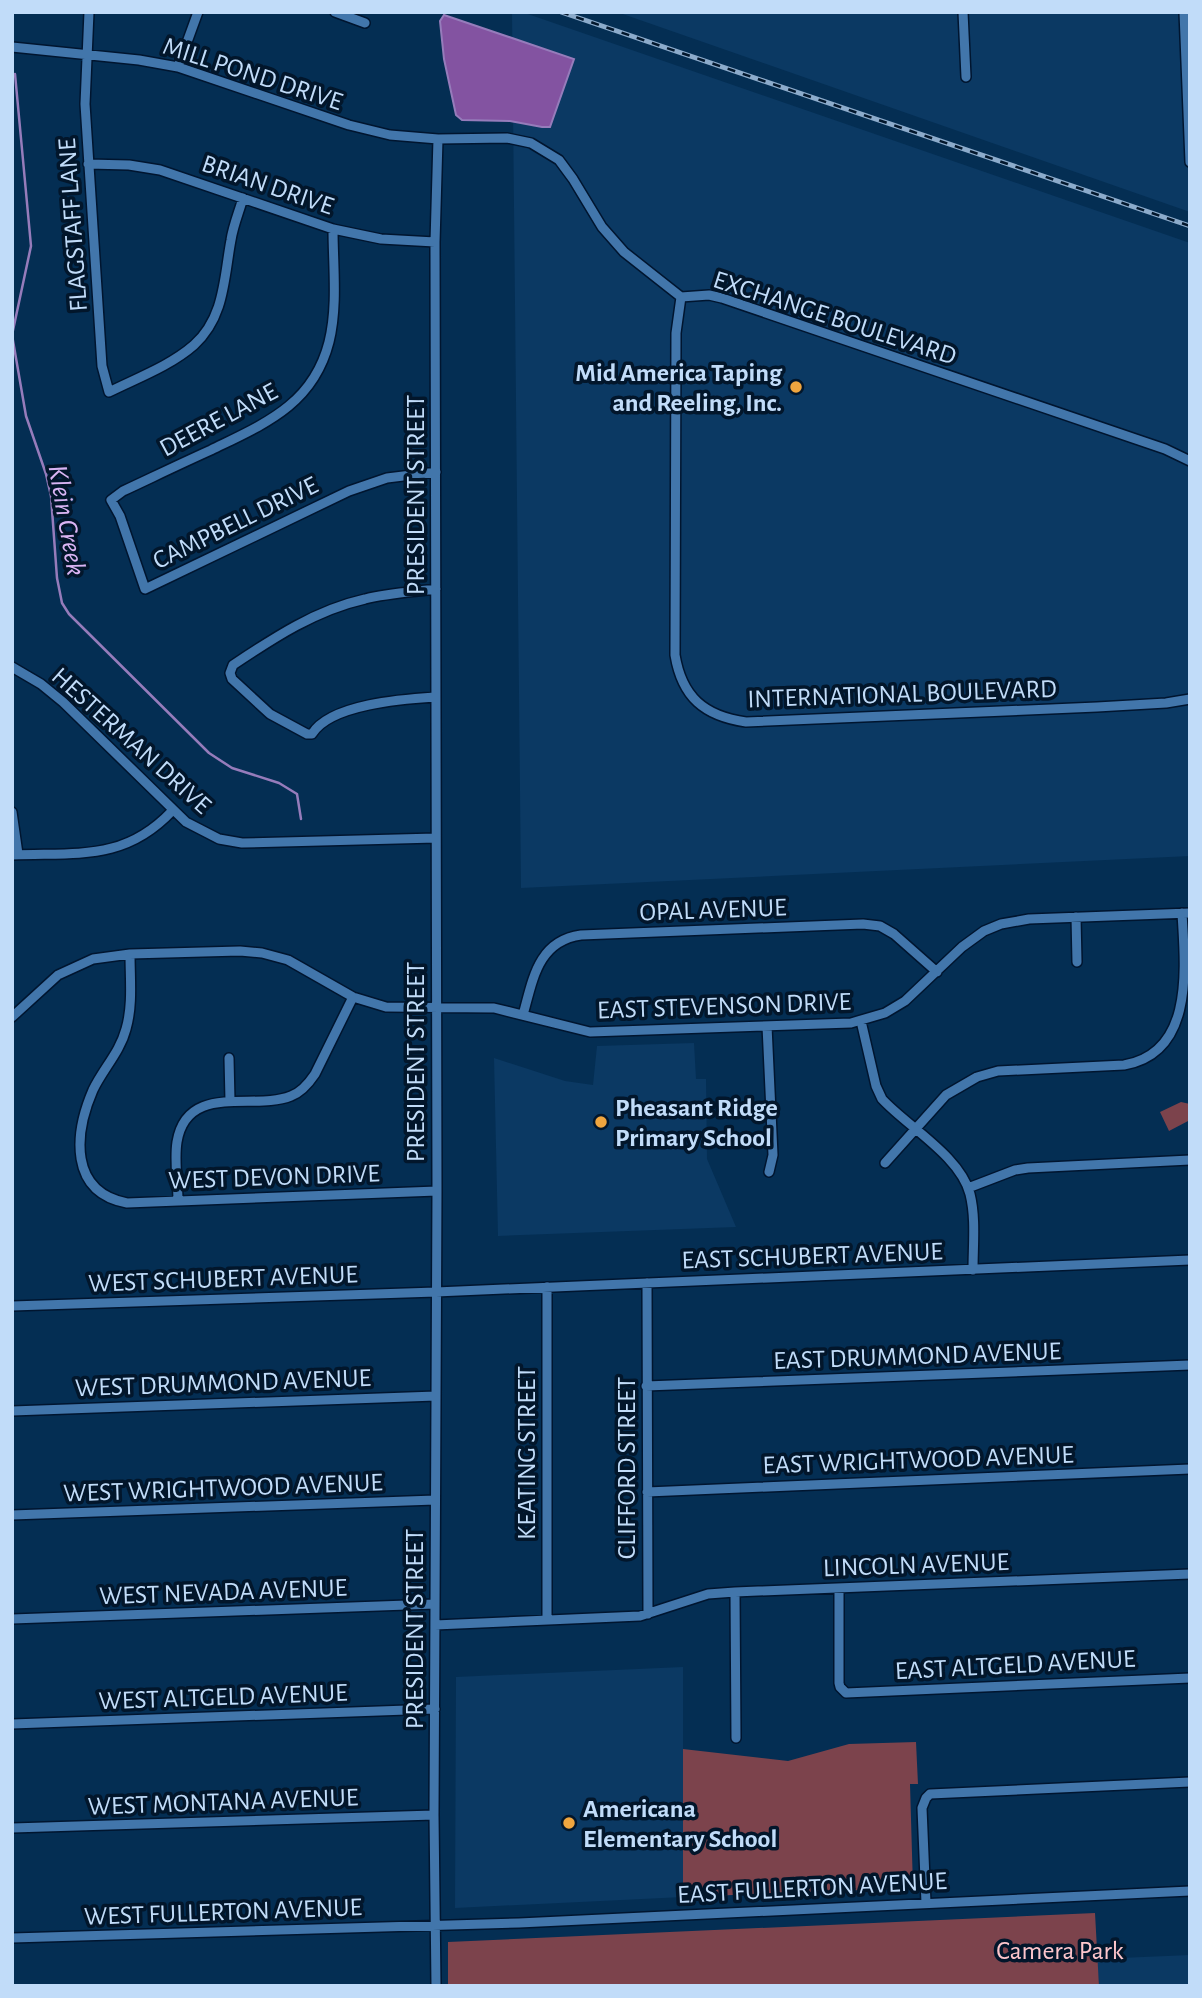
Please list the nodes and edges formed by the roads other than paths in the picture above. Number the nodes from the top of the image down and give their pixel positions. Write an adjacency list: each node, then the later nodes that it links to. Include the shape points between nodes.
1 (89, 12): 8 (street, FLAGSTAFF LANE)
2 (198, 12): 9 (street)
3 (335, 12): 6 (street)
4 (963, 12): 10 (street)
5 (1184, 12): 12 (street)
6 (365, 23)
7 (12, 47): 8 (street, MILL POND DRIVE)
8 (88, 55): 9 (street, MILL POND DRIVE); 13 (street, FLAGSTAFF LANE)
9 (178, 67): 11 (street, MILL POND DRIVE, via 358,128)
10 (966, 78)
11 (438, 139): 16 (street, PRESIDENT STREET); 17 (street, EXCHANGE BOULEVARD, via 519,139 548,152 559,160 602,228 624,253)
12 (1190, 162)
13 (88, 164): 14 (street, BRIAN DRIVE, via 160,170); 14 (street, FLAGSTAFF LANE, via 102,366 109,392 197,343 223,292 231,237)
14 (243, 198): 15 (street, BRIAN DRIVE)
15 (333, 229): 16 (street, BRIAN DRIVE, via 381,239); 20 (street, DEERE LANE, via 330,340 310,384 273,419)
16 (435, 242): 19 (street, PRESIDENT STREET)
17 (681, 297): 18 (street, EXCHANGE BOULEVARD, via 722,298 1153,444); 24 (street, INTERNATIONAL BOULEVARD, via 676,333 675,655 692,699 718,716 746,722 1125,706)
18 (1190, 461)
19 (436, 472): 20 (street, CAMPBELL DRIVE, via 387,478 349,491 145,589); 21 (street, PRESIDENT STREET)
20 (111, 500)
21 (436, 589): 23 (street, PRESIDENT STREET); 23 (street, via 363,599 315,616 276,636 233,665 230,673 270,715 307,734 322,722 367,706)
22 (12, 667): 25 (street, HESTERMAN DRIVE, via 63,702)
23 (435, 697): 27 (street, PRESIDENT STREET)
24 (1190, 699)
25 (172, 811): 27 (street, HESTERMAN DRIVE, via 204,834 242,843); 28 (street, via 144,836 118,848)
26 (12, 813): 28 (street)
27 (436, 838): 35 (street, PRESIDENT STREET)
28 (15, 855)
29 (1186, 913): 30 (street, EAST STEVENSON DRIVE); 42 (street, via 1185,988 1179,1012 1157,1051 1124,1065 998,1071 977,1077 946,1095)
30 (1076, 917): 32 (street); 33 (street, EAST STEVENSON DRIVE, via 1001,924 972,939)
31 (130, 954): 34 (street, EAST STEVENSON DRIVE, via 262,953 288,960); 36 (street, EAST STEVENSON DRIVE, via 93,959 58,975); 48 (street, WEST DEVON DRIVE, via 127,1028 88,1105 80,1157 86,1177 105,1196 127,1202)
32 (1077, 962)
33 (937, 972): 37 (street, OPAL AVENUE, via 894,934 863,924 580,935 552,944); 38 (street, EAST STEVENSON DRIVE, via 905,1001)
34 (353, 997): 35 (street, EAST STEVENSON DRIVE, via 386,1007); 41 (street, via 303,1089 282,1099)
35 (436, 1008): 37 (street, EAST STEVENSON DRIVE, via 494,1008); 47 (street, PRESIDENT STREET)
36 (14, 1012)
37 (523, 1015): 39 (street, EAST STEVENSON DRIVE, via 590,1032)
38 (861, 1021): 39 (street, EAST STEVENSON DRIVE); 42 (street, via 882,1099)
39 (767, 1026): 45 (street, via 773,1156)
40 (229, 1058): 41 (street)
41 (230, 1101): 48 (street, via 202,1107 180,1132)
42 (916, 1130): 44 (street); 46 (street, via 950,1160)
43 (1190, 1160): 46 (street, via 1028,1168)
44 (885, 1163)
45 (769, 1172)
46 (968, 1188): 50 (street)
47 (437, 1191): 48 (street, WEST DEVON DRIVE); 53 (street, PRESIDENT STREET)
48 (178, 1201)
49 (1190, 1260): 50 (street, EAST SCHUBERT AVENUE)
50 (974, 1270): 51 (street, EAST SCHUBERT AVENUE)
51 (647, 1283): 52 (street, EAST SCHUBERT AVENUE); 56 (street, CLIFFORD STREET)
52 (547, 1287): 53 (street, EAST SCHUBERT AVENUE); 69 (street, KEATING STREET)
53 (436, 1292): 54 (street, WEST SCHUBERT AVENUE); 57 (street, PRESIDENT STREET)
54 (12, 1306)
55 (1190, 1365): 56 (street, EAST DRUMMOND AVENUE)
56 (646, 1386): 60 (street, CLIFFORD STREET)
57 (436, 1396): 58 (street, WEST DRUMMOND AVENUE); 61 (street, PRESIDENT STREET)
58 (12, 1411)
59 (1190, 1469): 60 (street, EAST WRIGHTWOOD AVENUE)
60 (647, 1492): 67 (street, CLIFFORD STREET)
61 (435, 1500): 62 (street, WEST WRIGHTWOOD AVENUE); 66 (street, PRESIDENT STREET)
62 (12, 1516)
63 (1190, 1574): 64 (street, LINCOLN AVENUE)
64 (839, 1588): 65 (street, LINCOLN AVENUE); 71 (street, EAST ALTGELD AVENUE, via 839,1683 850,1693)
65 (735, 1592): 67 (street, LINCOLN AVENUE, via 698,1597); 74 (street)
66 (435, 1604): 68 (street, WEST NEVADA AVENUE); 70 (street, PRESIDENT STREET)
67 (648, 1614): 69 (street)
68 (12, 1619)
69 (547, 1620): 70 (street)
70 (435, 1625): 72 (street, PRESIDENT STREET)
71 (1190, 1678)
72 (435, 1709): 73 (street, WEST ALTGELD AVENUE); 76 (street, PRESIDENT STREET)
73 (12, 1724)
74 (736, 1738)
75 (1190, 1782): 79 (street, via 936,1792 926,1798 922,1808)
76 (434, 1815): 77 (street, WEST MONTANA AVENUE); 80 (street, PRESIDENT STREET)
77 (12, 1828)
78 (1190, 1891): 79 (street, EAST FULLERTON AVENUE)
79 (926, 1903): 80 (street, EAST FULLERTON AVENUE)
80 (436, 1926): 81 (street, WEST FULLERTON AVENUE); 82 (street, PRESIDENT STREET)
81 (12, 1938)
82 (436, 1986)

